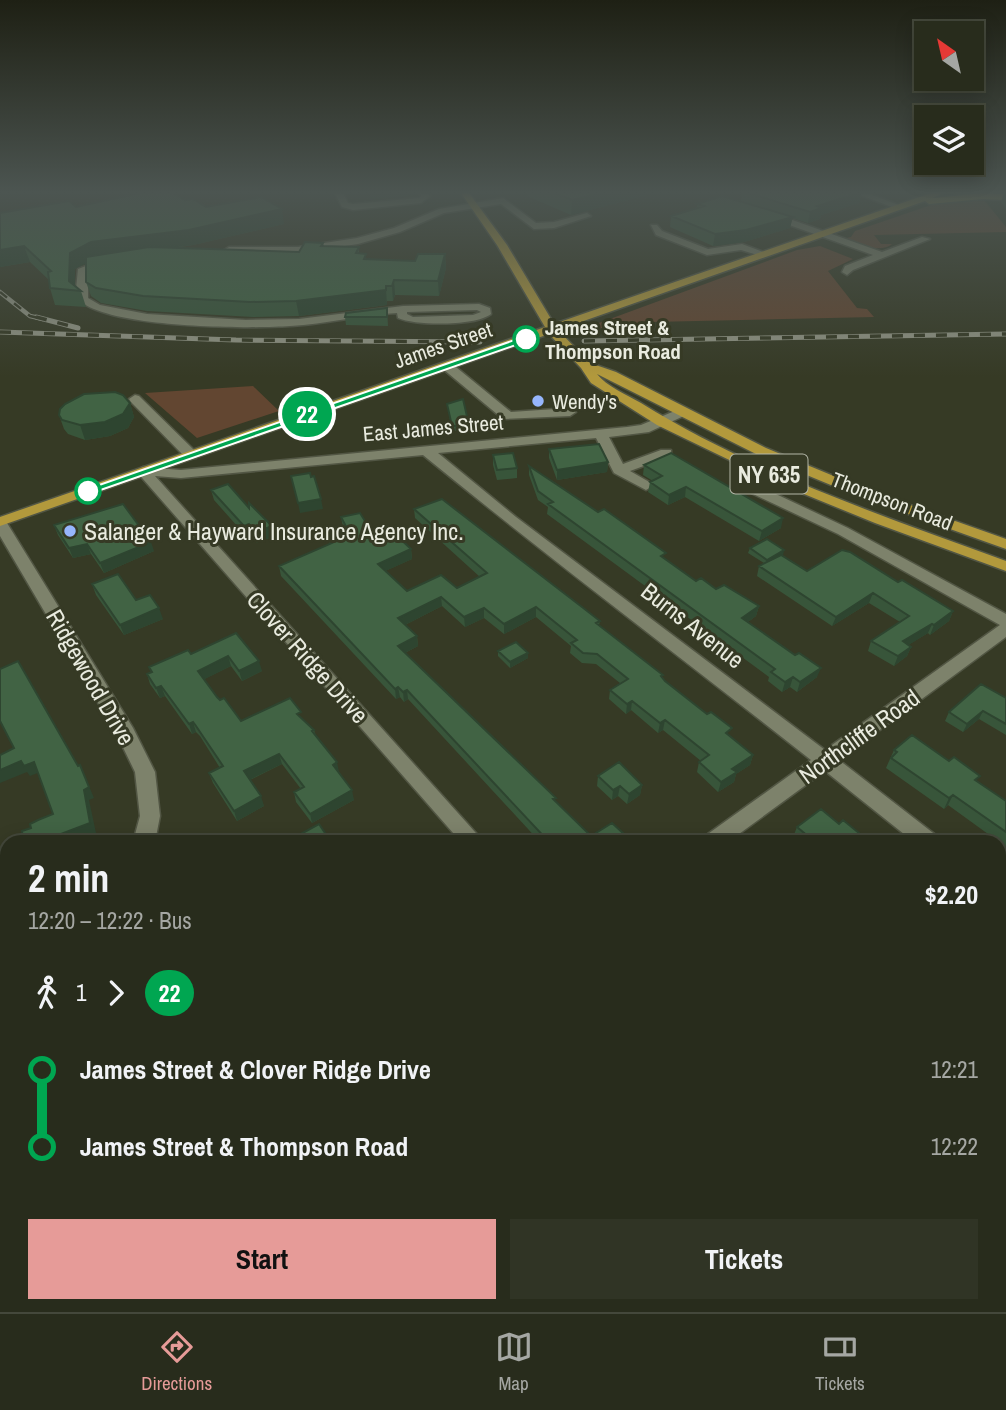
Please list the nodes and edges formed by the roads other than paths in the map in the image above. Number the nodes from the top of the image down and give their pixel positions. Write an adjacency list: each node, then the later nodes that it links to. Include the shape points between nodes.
1 (507, 254): 9 (main road, Thompson Road / NY 635)
2 (764, 254): 9 (main road, James Street)
3 (868, 254): 5 (street)
4 (884, 254): 5 (street)
5 (876, 257): 7 (street)
6 (120, 260): 8 (street, via 83,269 82,296 96,309 148,318 288,323)
7 (847, 272)
8 (402, 309): 8 (street, via 480,307 486,314 411,320 402,316)
9 (552, 330): 10 (main road, James Street); 11 (main road, Thompson Road / NY 635)
10 (447, 366): 13 (street, via 508,416); 19 (main road, James Street)
11 (586, 366): 14 (main road, Thompson Road / NY 635); 15 (main road, Thompson Road / NY 635, via 595,380)
12 (135, 399): 19 (street)
13 (570, 412)
14 (682, 412): 15 (street, East James Street); 25 (main road, Thompson Road / NY 635, via 848,487)
15 (662, 422): 16 (street, East James Street, via 645,429); 26 (main road, Thompson Road / NY 635, via 794,485)
16 (600, 433): 17 (street, East James Street); 20 (street)
17 (424, 449): 21 (street, East James Street, via 181,474); 29 (street, Burns Avenue)
18 (666, 453): 20 (street)
19 (191, 455): 21 (main road, James Street)
20 (619, 470): 22 (street)
21 (143, 471): 24 (main road, James Street); 31 (street, Clover Ridge Drive)
22 (646, 486)
23 (756, 490): 27 (street, via 854,536)
24 (0, 522): 30 (street, Ridgewood Drive, via 145,772 150,816)
25 (1006, 544)
26 (1006, 566)
27 (1006, 621)
28 (1006, 629): 29 (street, Northcliffe Road)
29 (825, 761): 32 (street, Northcliffe Road); 33 (street, Burns Avenue)
30 (146, 835)
31 (468, 835)
32 (722, 835)
33 (921, 835)

